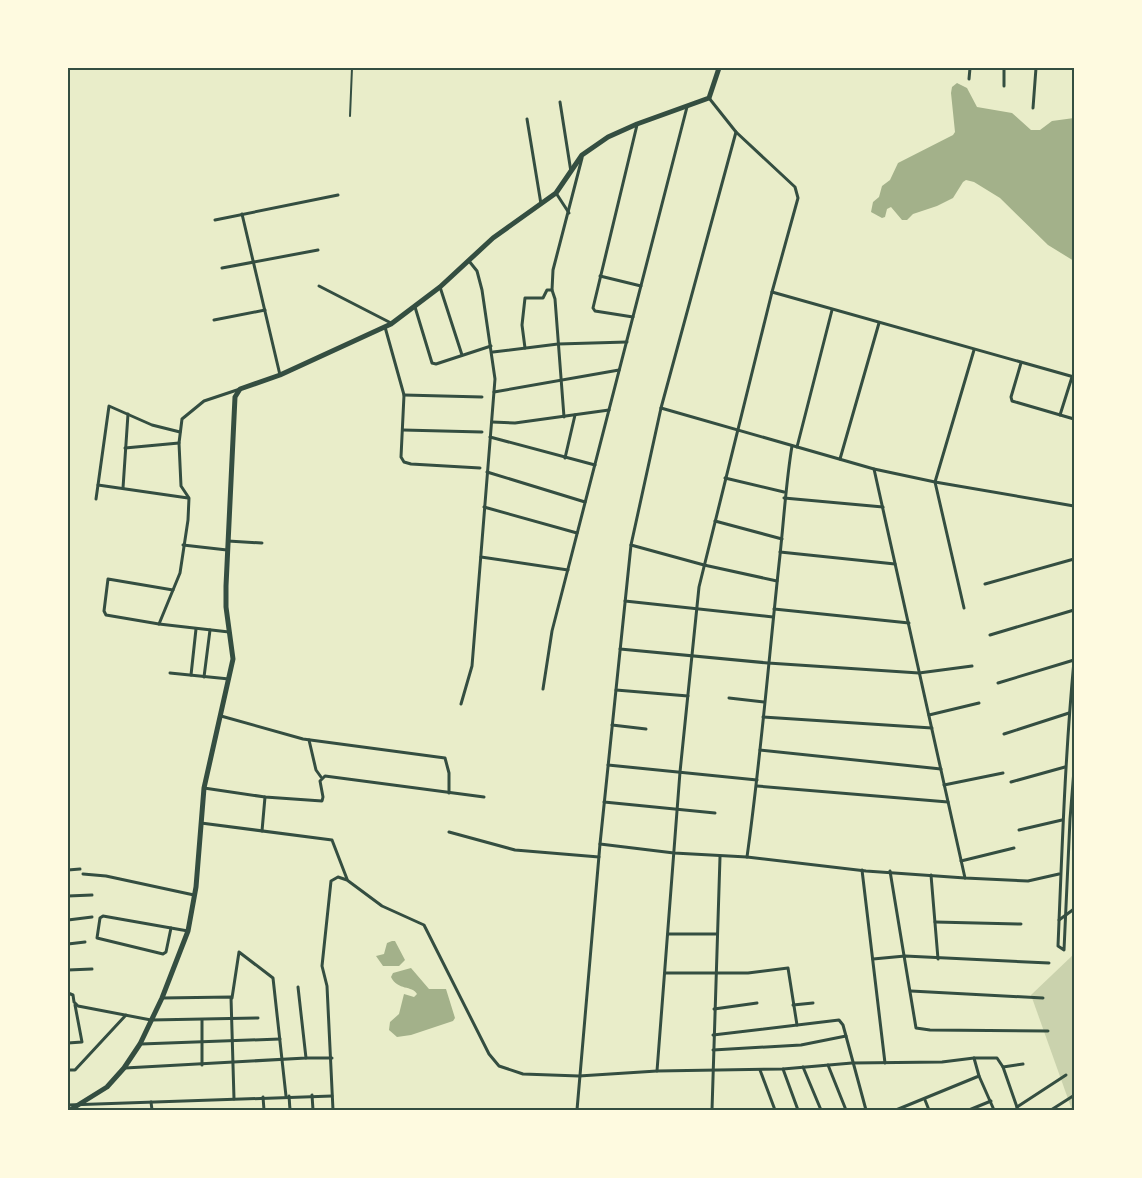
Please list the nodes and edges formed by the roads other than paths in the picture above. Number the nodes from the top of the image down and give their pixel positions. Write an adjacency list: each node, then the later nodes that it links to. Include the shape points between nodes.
1 (352, 68): 12 (lane)
2 (719, 68): 8 (main road)
3 (970, 68): 6 (street)
4 (1004, 68): 7 (street)
5 (1036, 68): 11 (street)
6 (969, 79)
7 (1004, 86)
8 (709, 98): 10 (main road); 15 (street)
9 (560, 102): 17 (street)
10 (687, 107): 14 (main road); 30 (street)
11 (1034, 108)
12 (350, 116)
13 (527, 119): 20 (street)
14 (637, 124): 16 (main road, via 608,137); 28 (street)
15 (736, 132): 33 (street, via 797,192); 58 (street)
16 (582, 155): 17 (main road); 21 (street)
17 (571, 173): 18 (main road)
18 (556, 193): 20 (main road); 21 (street)
19 (338, 196): 22 (street)
20 (540, 204): 25 (main road)
21 (569, 213): 32 (street, via 553,270)
22 (242, 214): 23 (street); 26 (street)
23 (215, 220)
24 (318, 250): 26 (street)
25 (469, 261): 31 (main road); 44 (street, via 477,272 482,290)
26 (254, 262): 27 (street); 36 (street)
27 (222, 268)
28 (600, 276): 30 (street); 37 (street, via 593,310)
29 (319, 286): 40 (street)
30 (641, 286): 37 (street)
31 (440, 287): 34 (main road); 48 (street)
32 (552, 290): 43 (street); 45 (street, via 547,290 543,298 525,298 522,326)
33 (772, 292): 35 (street); 67 (street)
34 (414, 307): 40 (main road); 48 (street, via 430,361 436,364)
35 (832, 309): 39 (street); 73 (street)
36 (265, 310): 38 (street); 51 (street)
37 (633, 317): 42 (street)
38 (214, 320)
39 (879, 323): 46 (street); 76 (street)
40 (391, 324): 41 (main road)
41 (385, 326): 51 (main road); 56 (street)
42 (626, 342): 43 (street); 50 (street)
43 (558, 344): 45 (street); 53 (street)
44 (491, 346): 47 (street); 48 (street)
45 (525, 348): 47 (street)
46 (974, 350): 49 (street); 82 (street)
47 (493, 352): 55 (street)
48 (462, 355)
49 (1021, 363): 52 (street); 62 (street, via 1012,401)
50 (620, 370): 53 (street); 59 (street)
51 (280, 374): 54 (main road)
52 (1073, 377): 62 (street)
53 (561, 380): 55 (street); 63 (street)
54 (240, 389): 68 (street, via 204,401 182,418); 96 (main road, via 235,397)
55 (494, 392): 65 (street)
56 (404, 395): 57 (street); 66 (street)
57 (482, 397)
58 (661, 408): 67 (street); 99 (street)
59 (609, 410): 61 (street); 77 (street)
60 (128, 414): 68 (street, via 152,425); 74 (street); 83 (street, via 109,406)
61 (575, 415): 63 (street); 75 (street)
62 (1060, 415): 64 (street)
63 (564, 417): 65 (street, via 515,423)
64 (1074, 420)
65 (492, 422): 70 (street)
66 (403, 430): 69 (street); 78 (street, via 401,458 404,462)
67 (738, 430): 72 (street); 81 (street)
68 (180, 432): 71 (street)
69 (482, 432)
70 (490, 437): 75 (street); 80 (street)
71 (179, 442): 74 (street); 86 (street, via 182,486)
72 (792, 445): 73 (street); 85 (street)
73 (797, 447): 76 (street)
74 (125, 448): 84 (street)
75 (565, 458): 77 (street)
76 (840, 459): 79 (street)
77 (595, 465): 89 (street)
78 (480, 468)
79 (874, 469): 82 (street); 92 (street)
80 (486, 472): 89 (street); 91 (street)
81 (725, 478): 85 (street); 93 (street)
82 (934, 482): 90 (street); 111 (street)
83 (98, 484): 84 (street); 88 (street)
84 (123, 488): 86 (street)
85 (784, 492): 87 (street)
86 (189, 498): 98 (street)
87 (784, 498): 92 (street); 95 (street)
88 (96, 499)
89 (586, 502): 94 (street)
90 (1074, 506)
91 (484, 507): 94 (street); 102 (street)
92 (883, 507): 104 (street)
93 (715, 521): 95 (street); 105 (street)
94 (578, 534): 106 (street)
95 (782, 539): 101 (street)
96 (228, 541): 97 (street); 100 (main road)
97 (262, 543)
98 (184, 544): 100 (street); 109 (street, via 180,573)
99 (630, 545): 105 (street); 110 (street)
100 (227, 550): 120 (main road, via 226,607)
101 (780, 552): 104 (street); 107 (street)
102 (480, 557): 106 (street); 138 (street, via 472,666)
103 (1074, 559): 108 (street)
104 (896, 564): 116 (street)
105 (704, 566): 107 (street); 112 (street)
106 (568, 570): 133 (street, via 552,631)
107 (777, 581): 113 (street)
108 (985, 584)
109 (173, 590): 117 (street); 117 (street, via 111,579 107,581 104,613)
110 (624, 601): 112 (street); 122 (street)
111 (964, 608)
112 (697, 609): 115 (street); 123 (street)
113 (774, 609): 115 (street); 116 (street)
114 (1074, 610): 121 (street)
115 (773, 617): 125 (street)
116 (908, 623): 128 (street)
117 (159, 624): 118 (street)
118 (196, 628): 119 (street); 129 (street)
119 (210, 630): 120 (street); 130 (street)
120 (231, 632): 131 (main road, via 233,659)
121 (990, 635)
122 (620, 649): 123 (street); 134 (street)
123 (693, 655): 125 (street); 135 (street)
124 (1074, 661): 132 (street); 140 (street)
125 (768, 663): 128 (street); 137 (street)
126 (972, 666): 128 (street)
127 (170, 673): 129 (street)
128 (920, 673): 141 (street)
129 (191, 675): 130 (street)
130 (204, 676): 131 (street)
131 (230, 679): 142 (main road)
132 (998, 683)
133 (543, 689)
134 (616, 690): 135 (street); 144 (street)
135 (688, 696): 154 (street)
136 (729, 698): 137 (street)
137 (764, 702): 143 (street)
138 (461, 704)
139 (980, 704): 141 (street)
140 (1069, 713): 147 (street); 151 (street)
141 (929, 715): 145 (street)
142 (221, 716): 148 (street); 161 (main road)
143 (762, 717): 145 (street); 149 (street)
144 (612, 725): 146 (street); 150 (street)
145 (932, 728): 152 (street)
146 (646, 729)
147 (1004, 734)
148 (309, 740): 156 (street, via 316,770); 162 (street, via 445,758)
149 (760, 750): 152 (street); 157 (street)
150 (608, 765): 154 (street); 165 (street)
151 (1065, 767): 158 (street); 169 (street)
152 (941, 769): 159 (street)
153 (1074, 770): 176 (street)
154 (680, 772): 157 (street); 167 (street)
155 (1003, 773): 159 (street)
156 (322, 777): 162 (street); 163 (street, via 322,801)
157 (758, 780): 160 (street)
158 (1011, 782)
159 (944, 785): 166 (street)
160 (757, 786): 166 (street); 181 (street)
161 (204, 788): 163 (street); 170 (main road)
162 (449, 793): 164 (street)
163 (266, 797): 172 (street)
164 (484, 797)
165 (604, 802): 167 (street); 175 (street)
166 (948, 802): 182 (street)
167 (677, 810): 168 (street); 178 (street)
168 (714, 813)
169 (1062, 820): 171 (street); 188 (street)
170 (201, 823): 172 (street); 194 (main road)
171 (1019, 830)
172 (262, 831): 191 (street, via 332,840)
173 (449, 832): 179 (street, via 515,850)
174 (1074, 841): 176 (street)
175 (600, 844): 178 (street); 179 (street)
176 (1070, 845): 196 (street)
177 (1014, 848): 182 (street)
178 (674, 853): 180 (street); 204 (street)
179 (599, 857): 261 (street)
180 (720, 857): 181 (street); 205 (street)
181 (747, 857): 185 (street)
182 (961, 861): 190 (street)
183 (80, 869): 184 (street)
184 (68, 870)
185 (862, 870): 186 (street); 209 (street)
186 (890, 872): 189 (street); 208 (street)
187 (83, 874): 194 (street, via 106,876)
188 (1060, 874): 190 (street, via 1028,881); 199 (street)
189 (931, 875): 190 (street); 200 (street)
190 (965, 878)
191 (347, 880): 243 (street, via 338,877 331,882 322,966 327,986); 261 (street, via 382,906 424,925 489,1054 499,1066 523,1074)
192 (92, 894): 193 (street)
193 (68, 896)
194 (194, 896): 203 (main road)
195 (1074, 909): 196 (street)
196 (1067, 916): 199 (street); 199 (street, via 1064,950 1058,946)
197 (92, 917): 198 (street)
198 (68, 920)
199 (1059, 920)
200 (935, 922): 201 (street); 210 (street)
201 (1021, 924)
202 (171, 928): 202 (street, via 165,954 97,936 103,916); 203 (street)
203 (188, 931): 219 (main road)
204 (668, 934): 205 (street); 214 (street)
205 (717, 934): 215 (street)
206 (84, 942): 207 (street)
207 (68, 944)
208 (905, 956): 209 (street); 210 (street); 217 (street)
209 (873, 958): 248 (street)
210 (938, 958): 211 (street)
211 (1049, 963)
212 (92, 969): 213 (street)
213 (68, 970)
214 (665, 973): 215 (street); 259 (street)
215 (715, 973): 225 (street, via 788,968); 226 (street)
216 (298, 987): 242 (street)
217 (911, 991): 221 (street); 233 (street, via 916,1028)
218 (68, 993): 224 (street, via 73,995)
219 (162, 998): 220 (street); 229 (main road)
220 (232, 998): 231 (street); 236 (street, via 239,952 273,978)
221 (1043, 998)
222 (757, 1003): 226 (street)
223 (813, 1003): 225 (street)
224 (75, 1004): 227 (street); 239 (street, via 82,1042)
225 (793, 1004): 232 (street)
226 (714, 1009): 234 (street)
227 (126, 1014): 229 (street); 256 (street, via 74,1070)
228 (258, 1018): 231 (street)
229 (151, 1020): 230 (street); 240 (main road)
230 (202, 1020): 231 (street); 238 (street)
231 (232, 1020): 237 (street)
232 (797, 1025): 234 (street); 235 (street, via 839,1020)
233 (1048, 1031)
234 (713, 1035): 241 (street)
235 (846, 1036): 241 (street, via 801,1045); 247 (street)
236 (280, 1039): 237 (street); 245 (street)
237 (232, 1041): 238 (street); 246 (street)
238 (202, 1042): 240 (street); 250 (street)
239 (68, 1043)
240 (140, 1044): 254 (main road)
241 (713, 1050): 257 (street)
242 (306, 1058): 243 (street); 245 (street)
243 (332, 1058): 265 (street)
244 (974, 1058): 248 (street); 253 (street, via 997,1058); 262 (street)
245 (282, 1061): 246 (street); 264 (street)
246 (233, 1063): 250 (street); 268 (street)
247 (852, 1063): 248 (street); 251 (street); 287 (street)
248 (886, 1063)
249 (1023, 1064): 253 (street)
250 (202, 1065): 254 (street)
251 (828, 1065): 252 (street); 286 (street)
252 (803, 1067): 255 (street); 285 (street)
253 (1003, 1067): 274 (street)
254 (124, 1068): 273 (main road, via 107,1087)
255 (783, 1069): 258 (street); 284 (street)
256 (68, 1070)
257 (714, 1070): 258 (street); 259 (street); 282 (street)
258 (760, 1070): 283 (street)
259 (657, 1071): 261 (street)
260 (1066, 1075): 274 (street)
261 (579, 1076): 281 (street)
262 (979, 1076): 269 (street); 270 (street)
263 (312, 1095): 264 (street); 265 (street); 279 (street)
264 (288, 1096): 267 (street); 278 (street)
265 (332, 1096): 280 (street)
266 (1073, 1096): 292 (street)
267 (263, 1097): 268 (street); 277 (street)
268 (234, 1099): 271 (street)
269 (925, 1100): 288 (street); 289 (street)
270 (991, 1101): 290 (street); 291 (street)
271 (151, 1102): 273 (street); 276 (street)
272 (68, 1105): 273 (street)
273 (77, 1106): 275 (main road)
274 (1017, 1109)
275 (70, 1110)
276 (152, 1110)
277 (264, 1110)
278 (290, 1110)
279 (313, 1110)
280 (333, 1110)
281 (577, 1110)
282 (712, 1110)
283 (775, 1110)
284 (798, 1110)
285 (821, 1110)
286 (846, 1110)
287 (866, 1110)
288 (896, 1110)
289 (929, 1110)
290 (969, 1110)
291 (994, 1110)
292 (1051, 1110)

